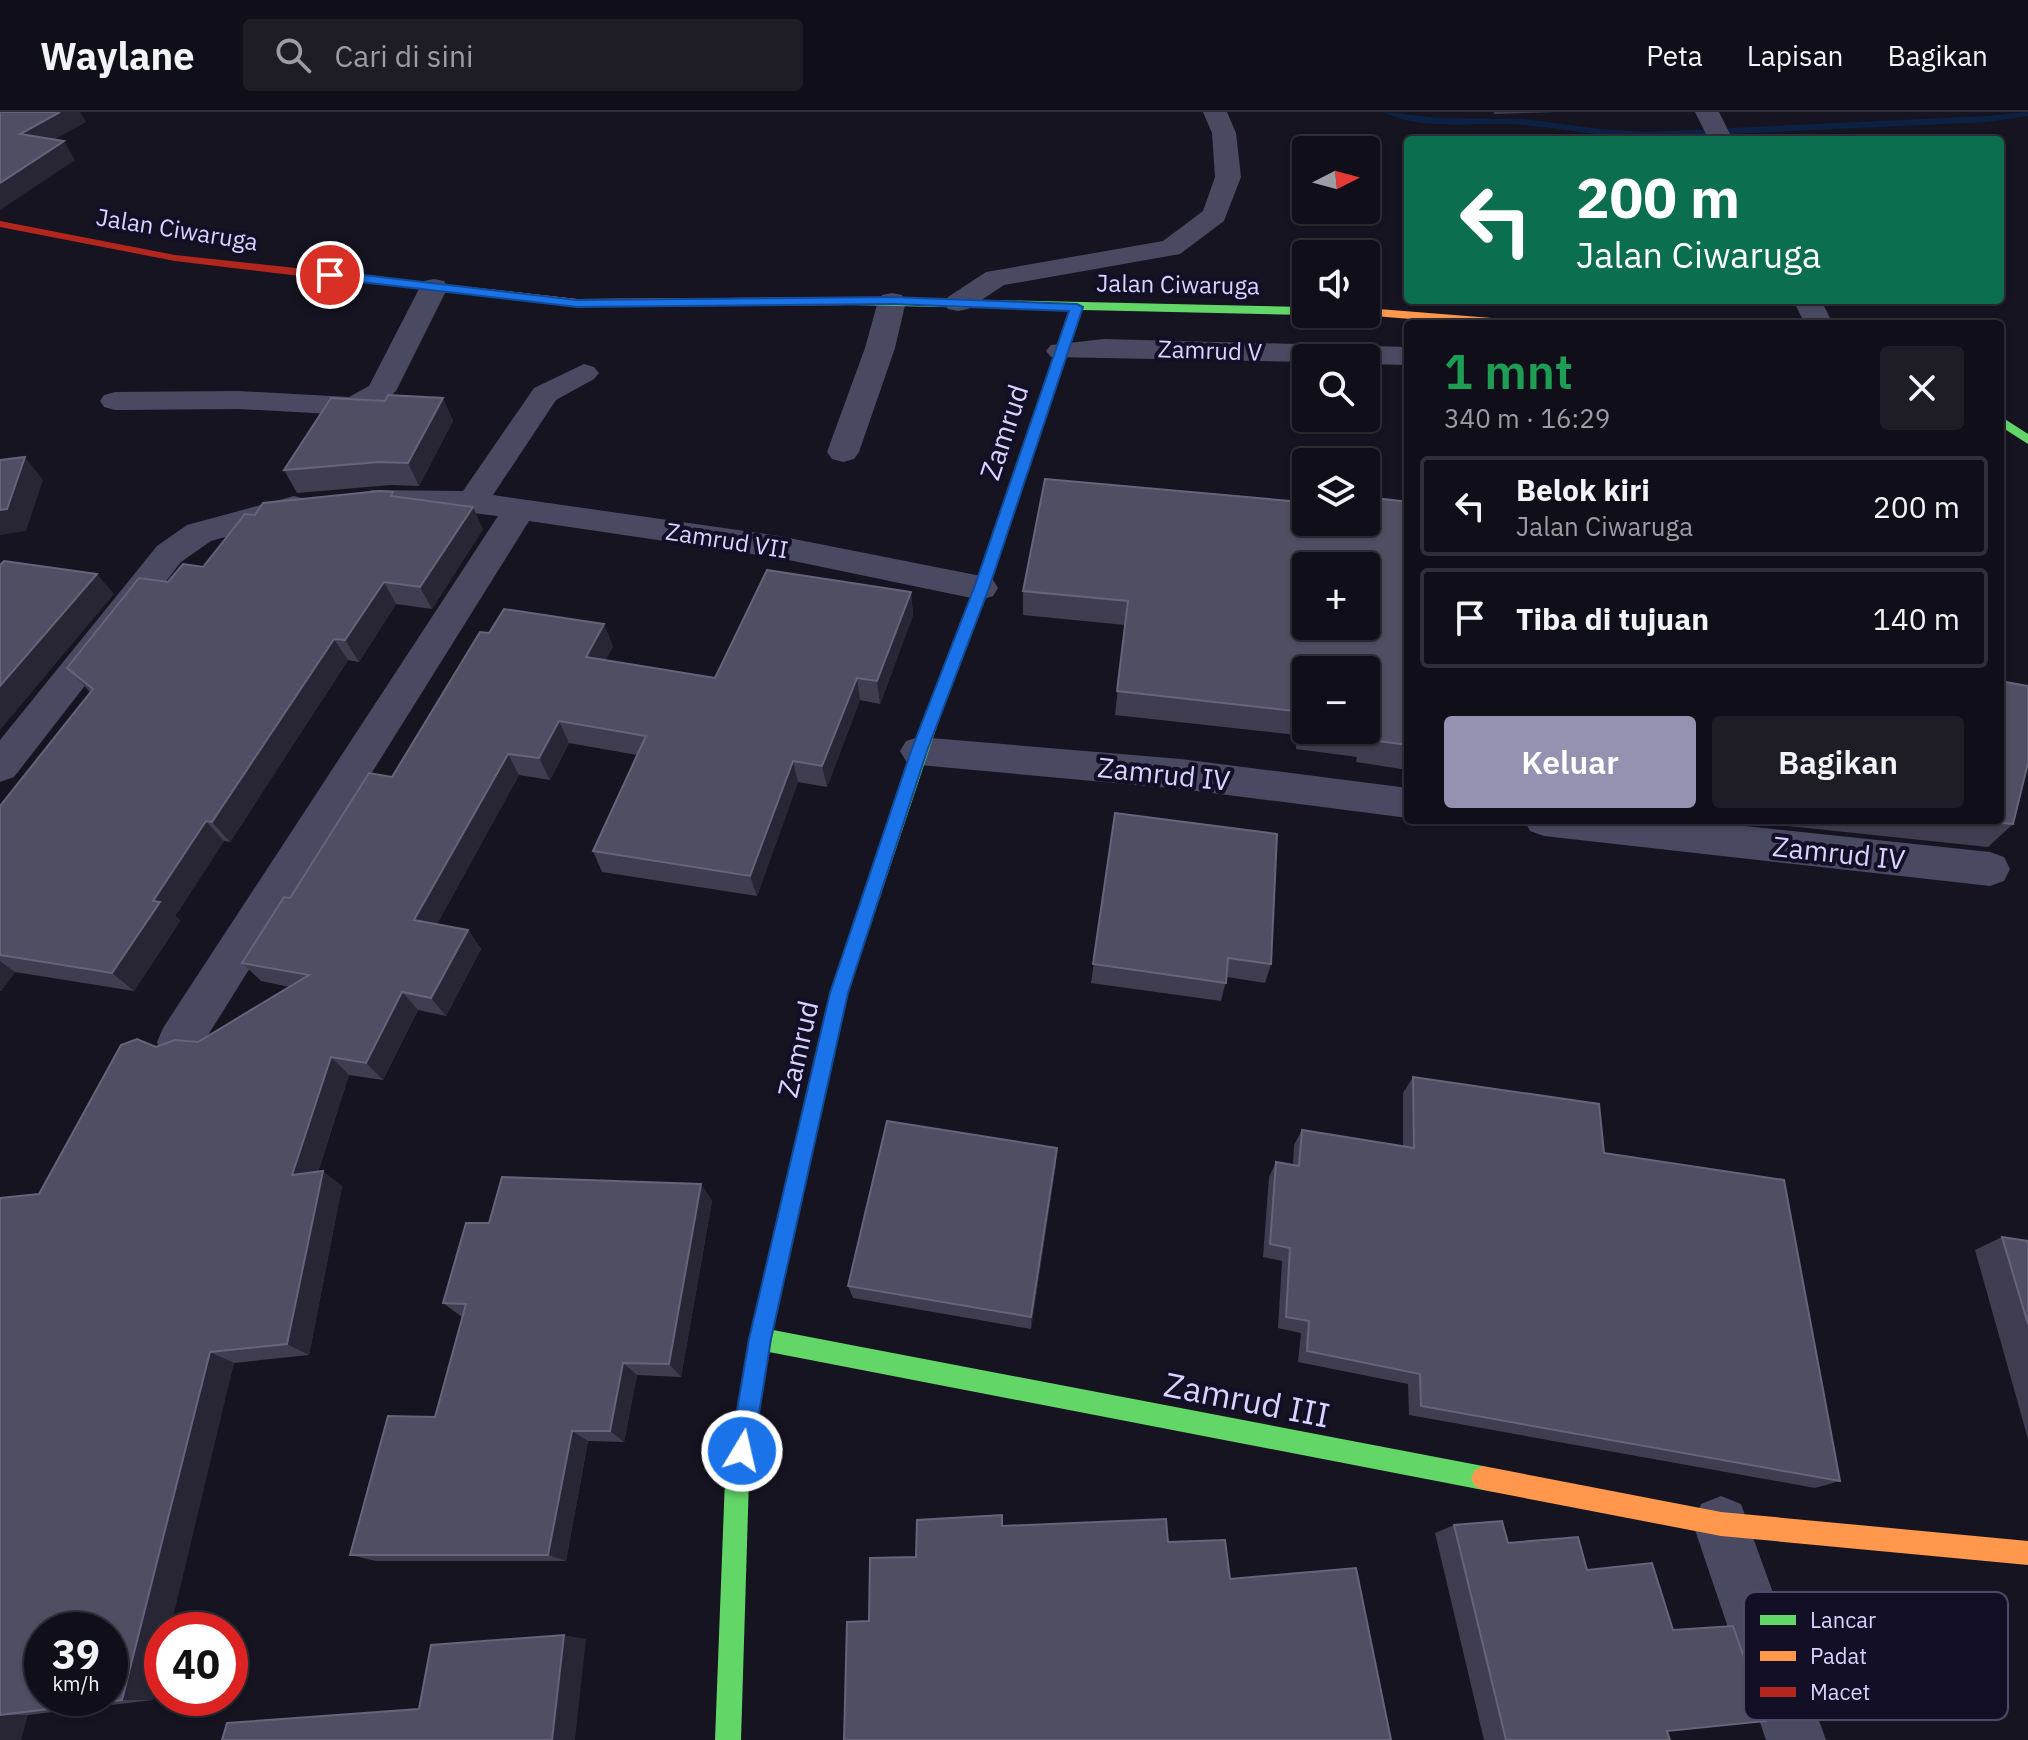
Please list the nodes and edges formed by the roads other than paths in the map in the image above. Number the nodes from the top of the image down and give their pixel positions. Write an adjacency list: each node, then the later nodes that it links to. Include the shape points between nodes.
1 (1215, 112): 7 (street, via 1224,133 1228,177 1215,215 1171,248 996,278)
2 (1707, 112): 3 (street)
3 (1719, 136)
4 (0, 224): 5 (street, Jalan Ciwaruga, via 175,258)
5 (434, 287): 6 (street, Jalan Ciwaruga, via 577,303); 15 (street, via 381,391 369,400 351,406)
6 (892, 301): 7 (street, Jalan Ciwaruga); 18 (street)
7 (958, 303): 8 (street, Jalan Ciwaruga)
8 (1077, 307): 9 (street, Jalan Ciwaruga); 12 (street, Zamrud)
9 (1292, 311)
10 (1380, 313): 11 (street)
11 (1467, 320)
12 (1061, 351): 13 (street, Zamrud V); 21 (street, Zamrud)
13 (1404, 356)
14 (584, 373): 19 (street, via 545,394)
15 (115, 401)
16 (2004, 423): 17 (street)
17 (2028, 440)
18 (843, 452)
19 (472, 502): 20 (street, Zamrud VII); 23 (street, Zamrud VII, via 391,499 286,508 199,533 169,554)
20 (519, 510): 21 (street, Zamrud VII, via 779,547); 27 (street)
21 (981, 588): 22 (street, Zamrud)
22 (919, 751): 24 (street, Zamrud IV, via 1181,774); 28 (street, Zamrud, via 839,993)
23 (0, 767)
24 (1404, 802)
25 (1599, 824): 26 (street, Zamrud IV)
26 (1990, 869)
27 (179, 1042)
28 (760, 1339): 29 (street, Zamrud III); 33 (street, Zamrud, via 737,1479)
29 (1721, 1524): 30 (street, Zamrud III); 31 (street)
30 (2028, 1553)
31 (1745, 1592)
32 (1789, 1720): 34 (street)
33 (728, 1740)
34 (1796, 1740)

